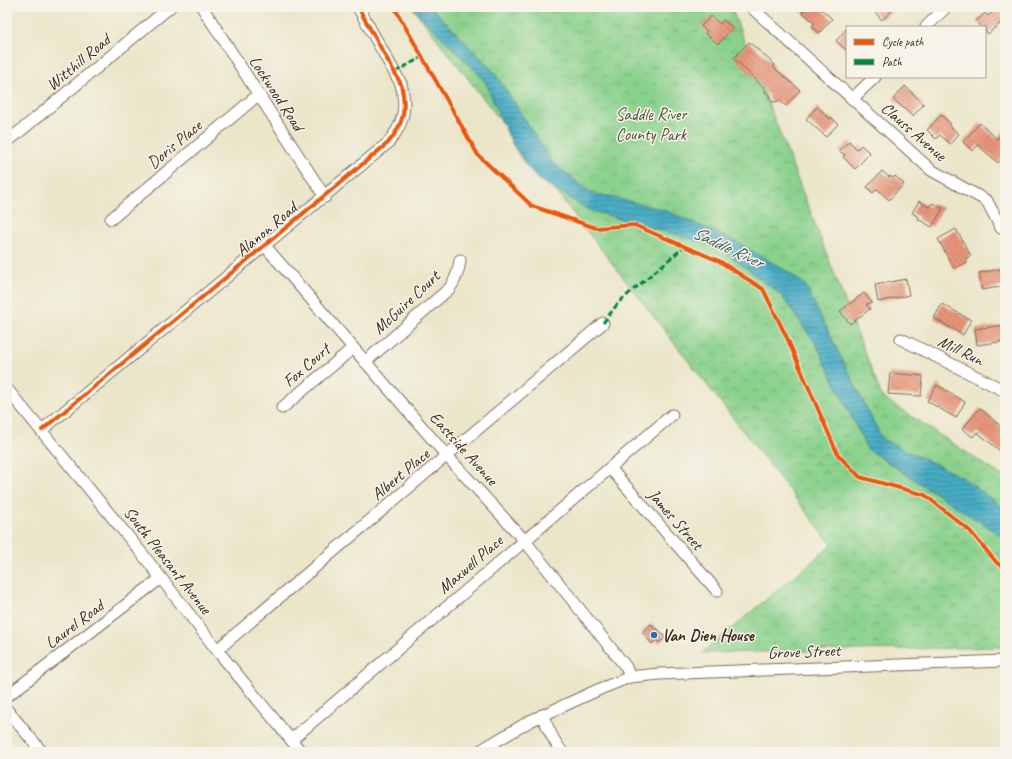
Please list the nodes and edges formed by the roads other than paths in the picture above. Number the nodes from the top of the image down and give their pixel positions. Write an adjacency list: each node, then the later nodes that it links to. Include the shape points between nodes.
1 (170, 7): 10 (street, Witthill Road)
2 (202, 7): 8 (street, Lockwood Road)
3 (358, 7): 11 (street, Alanon Road, via 401,84 404,95 402,121 388,144)
4 (751, 7): 9 (street, Clauss Avenue)
5 (946, 7): 6 (street)
6 (927, 26)
7 (874, 78): 9 (street)
8 (258, 95): 11 (street, Lockwood Road); 12 (street, Doris Place)
9 (852, 99): 13 (street, Clauss Avenue, via 931,170 987,201)
10 (7, 142)
11 (325, 197): 14 (street, Alanon Road)
12 (111, 219)
13 (1001, 228)
14 (265, 246): 18 (street, Eastside Avenue); 24 (street, Alanon Road)
15 (460, 260): 19 (street, McGuire Court, via 459,270 450,288)
16 (603, 323): 25 (street, Albert Place)
17 (901, 339): 21 (street, Mill Run)
18 (353, 348): 19 (street, Eastside Avenue); 22 (street, Fox Court)
19 (365, 362): 25 (street, Eastside Avenue)
20 (7, 389): 24 (street, South Pleasant Avenue)
21 (1004, 390)
22 (282, 408)
23 (672, 415): 26 (street, Maxwell Place)
24 (42, 430): 28 (street, South Pleasant Avenue)
25 (447, 456): 27 (street, Eastside Avenue); 30 (street, Albert Place)
26 (610, 468): 27 (street, Maxwell Place); 29 (street, James Street)
27 (524, 540): 32 (street, Eastside Avenue, via 626,667); 36 (street, Maxwell Place)
28 (162, 578): 30 (street, South Pleasant Avenue); 33 (street, Laurel Road)
29 (717, 591)
30 (218, 650): 36 (street, South Pleasant Avenue)
31 (1005, 661): 32 (street, Grove Street)
32 (630, 677): 35 (street, Grove Street)
33 (7, 696)
34 (7, 710): 37 (street)
35 (542, 715): 39 (street, Grove Street); 40 (street)
36 (291, 740): 38 (street, South Pleasant Avenue)
37 (42, 752)
38 (301, 752)
39 (478, 752)
40 (562, 752)

